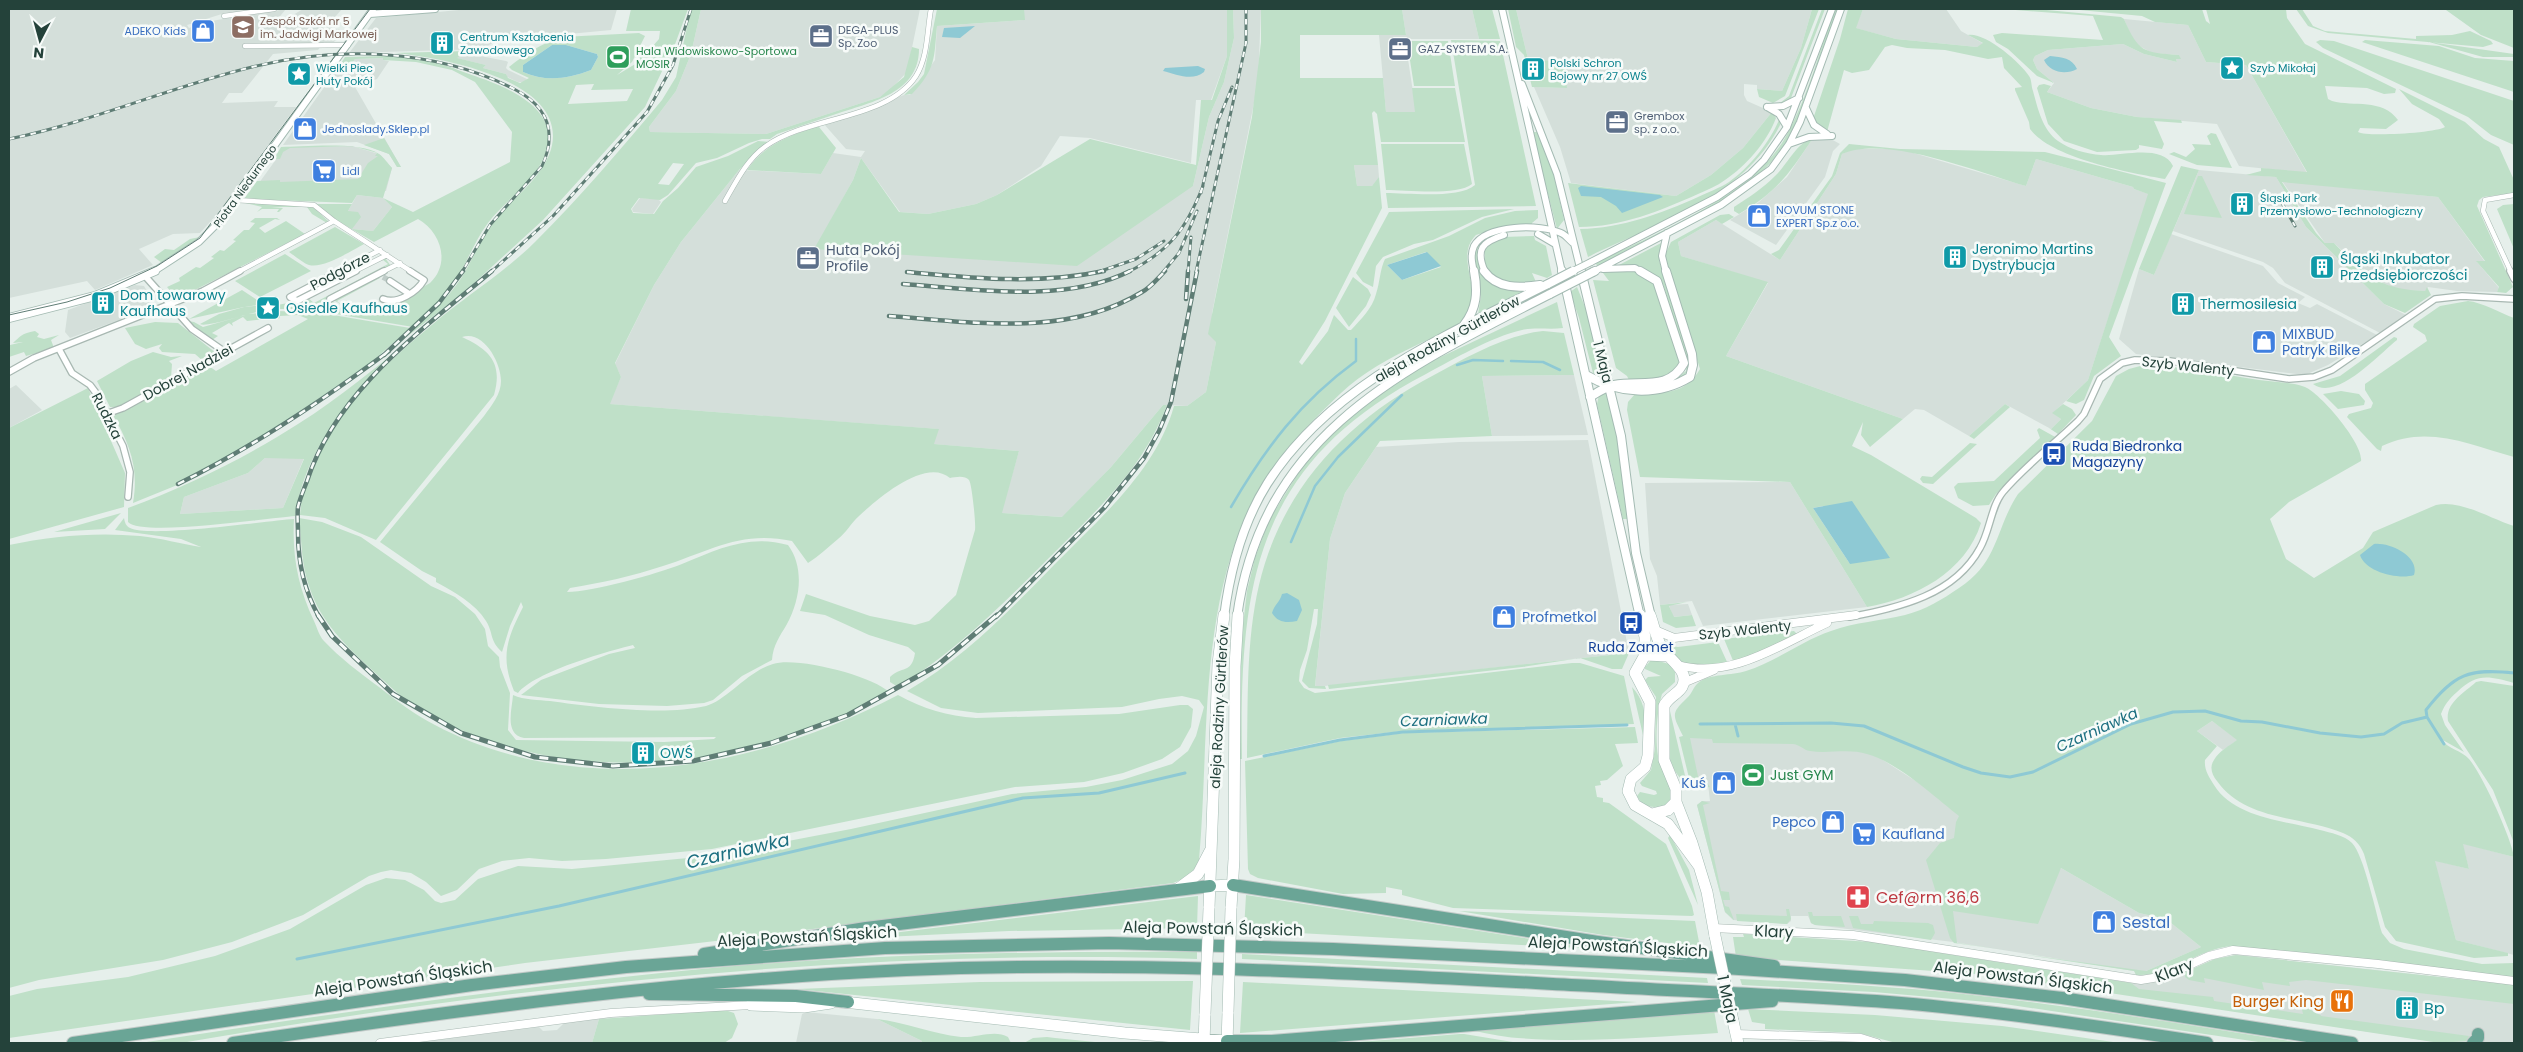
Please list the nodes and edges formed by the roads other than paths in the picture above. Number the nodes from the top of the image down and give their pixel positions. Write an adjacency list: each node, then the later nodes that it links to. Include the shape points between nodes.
1 (274, 9): 8 (street)
2 (435, 9): 7 (main road)
3 (931, 9): 18 (street, via 920,67 907,87 885,101 777,138 750,160)
4 (1502, 9): 11 (main road, 1 Maja)
5 (1832, 9): 12 (main road, aleja Rodziny Gürtlerów)
6 (1842, 9): 13 (main road, aleja Rodziny Gürtlerów)
7 (372, 11): 9 (main road, Piotra Niedurnego)
8 (224, 16)
9 (348, 45): 10 (street); 17 (main road, Piotra Niedurnego)
10 (245, 46)
11 (1517, 72): 19 (main road, 1 Maja); 20 (main road, 1 Maja, via 1552,158)
12 (1799, 98): 14 (main road, aleja Rodziny Gürtlerów); 14 (main road, via 1783,106 1767,107 1778,114)
13 (1806, 108): 15 (main road, aleja Rodziny Gürtlerów); 15 (main road, via 1814,126 1832,136 1809,137)
14 (1787, 127): 34 (main road, aleja Rodziny Gürtlerów, bridge, via 1770,154 1741,182 1698,208)
15 (1789, 144): 24 (main road, aleja Rodziny Gürtlerów, via 1771,169 1750,186)
16 (2514, 195): 32 (street, via 2485,200 2483,211)
17 (235, 200): 21 (street, Podgórze, via 310,204); 31 (main road, Piotra Niedurnego, via 202,240)
18 (725, 201)
19 (1549, 219): 22 (main road); 23 (main road, 1 Maja)
20 (1568, 221): 23 (main road, via 1562,229); 25 (main road, 1 Maja)
21 (334, 222): 27 (street, Podgórze); 40 (street, via 211,288)
22 (1537, 231): 23 (main road); 26 (main road); 34 (main road, via 1488,240 1481,249 1482,266 1487,277 1507,287); 44 (main road, via 1490,232 1473,244 1470,256 1478,297 1470,318)
23 (1552, 232): 25 (main road, via 1561,233); 26 (main road, 1 Maja)
24 (1667, 233): 30 (main road, aleja Rodziny Gürtlerów); 51 (main road, via 1662,256 1692,354 1692,371 1683,382 1670,387)
25 (1574, 243): 47 (main road, 1 Maja)
26 (1555, 244): 49 (main road, 1 Maja)
27 (380, 250): 28 (street, Podgórze); 28 (street, Podgórze, via 290,297 296,301)
28 (387, 255): 29 (street, Podgórze)
29 (400, 263): 35 (street, Podgórze, via 424,280); 37 (street, Podgórze)
30 (1593, 272): 51 (main road, via 1635,268 1657,281 1683,357 1683,369 1670,380); 68 (main road, aleja Rodziny Gürtlerów, bridge, via 1409,368 1350,408 1308,450 1271,506 1251,555 1242,591 1238,629 1232,772)
31 (145, 276): 40 (street); 41 (main road, Piotra Niedurnego, via 76,303)
32 (2514, 279)
33 (390, 281): 35 (street)
34 (1548, 284): 44 (main road, aleja Rodziny Gürtlerów)
35 (408, 293): 38 (street, via 393,301)
36 (2514, 293): 39 (street)
37 (330, 299)
38 (383, 299)
39 (2514, 299): 56 (street, Szyb Walenty, via 2462,296 2435,299 2338,367 2305,379 2152,359 2122,363 2100,380 2078,421 2002,493 1981,547 1964,569 1942,588 1898,608)
40 (170, 305): 42 (street); 45 (street)
41 (9, 318)
42 (187, 324): 46 (street)
43 (268, 328): 46 (street, Dobrej Nadziei)
44 (1459, 330): 65 (main road, aleja Rodziny Gürtlerów, via 1389,368 1340,402 1296,446 1278,470 1245,529 1227,588 1219,655)
45 (59, 348): 48 (street); 54 (street, Rudzka, via 72,374 93,388)
46 (225, 352): 54 (street, Dobrej Nadziei, via 123,408)
47 (1605, 370): 50 (main road, 1 Maja); 51 (main road)
48 (9, 372)
49 (1586, 375): 50 (main road); 52 (main road, 1 Maja)
50 (1609, 386): 51 (main road); 52 (main road, via 1597,390); 53 (main road, 1 Maja)
51 (1625, 386): 53 (main road)
52 (1590, 397): 58 (main road, 1 Maja, via 1639,606)
53 (1613, 401): 57 (main road, 1 Maja, via 1625,452 1636,553)
54 (106, 414): 55 (street, Rudzka, via 122,446 130,472)
55 (128, 497)
56 (1838, 619): 57 (street, Szyb Walenty, via 1674,638); 61 (street, Szyb Walenty, via 1755,660)
57 (1654, 630): 59 (main road, 1 Maja)
58 (1645, 655): 59 (main road); 64 (main road, 1 Maja, via 1635,673 1650,702 1648,756 1645,767 1631,780 1628,791 1635,805)
59 (1670, 656): 60 (main road, 1 Maja)
60 (1678, 665): 61 (street, Szyb Walenty); 62 (main road, 1 Maja)
61 (1718, 669): 62 (street, Szyb Walenty)
62 (1683, 683): 63 (main road, 1 Maja, via 1668,698 1663,714 1664,760 1676,789)
63 (1676, 802): 64 (main road, via 1668,810); 66 (main road, 1 Maja)
64 (1652, 814): 66 (main road, 1 Maja, via 1668,824)
65 (1212, 846): 67 (main road, aleja Rodziny Gürtlerów); 69 (main road, via 1198,874)
66 (1699, 866): 70 (main road, 1 Maja)
67 (1210, 886): 68 (main road); 69 (main road); 78 (main road, aleja Rodziny Gürtlerów, bridge)
68 (1233, 886): 72 (main road); 83 (main road, aleja Rodziny Gürtlerów, bridge)
69 (1178, 888): 71 (main road, via 866,928)
70 (1714, 932): 73 (street, Klary, via 1862,936 2141,980 2160,977 2214,953 2233,950); 79 (main road, 1 Maja, bridge)
71 (612, 969): 72 (main road, Aleja Powstań Śląskich, via 890,948 1018,943 1152,943 1351,950); 85 (main road, Aleja Powstań Śląskich, via 474,985)
72 (1841, 976): 90 (main road, Aleja Powstań Śląskich, via 2050,996)
73 (2514, 981)
74 (586, 994): 75 (main road, via 897,970 1150,966 1300,970); 76 (main road, via 796,996); 86 (main road)
75 (1822, 998): 84 (main road, via 1640,1009); 89 (main road, via 1967,1009)
76 (848, 1002): 77 (main road, via 804,1006); 81 (main road)
77 (751, 1005): 87 (street, via 637,1009)
78 (1205, 1014): 82 (main road, aleja Rodziny Gürtlerów)
79 (1733, 1021): 80 (main road, 1 Maja)
80 (1737, 1039): 88 (street, via 1861,1038)
81 (1181, 1041): 82 (main road)
82 (1204, 1041): 83 (main road)
83 (1227, 1042): 84 (main road)
84 (1268, 1042)
85 (73, 1043)
86 (233, 1043)
87 (380, 1043)
88 (1877, 1043)
89 (2207, 1043)
90 (2352, 1043)

